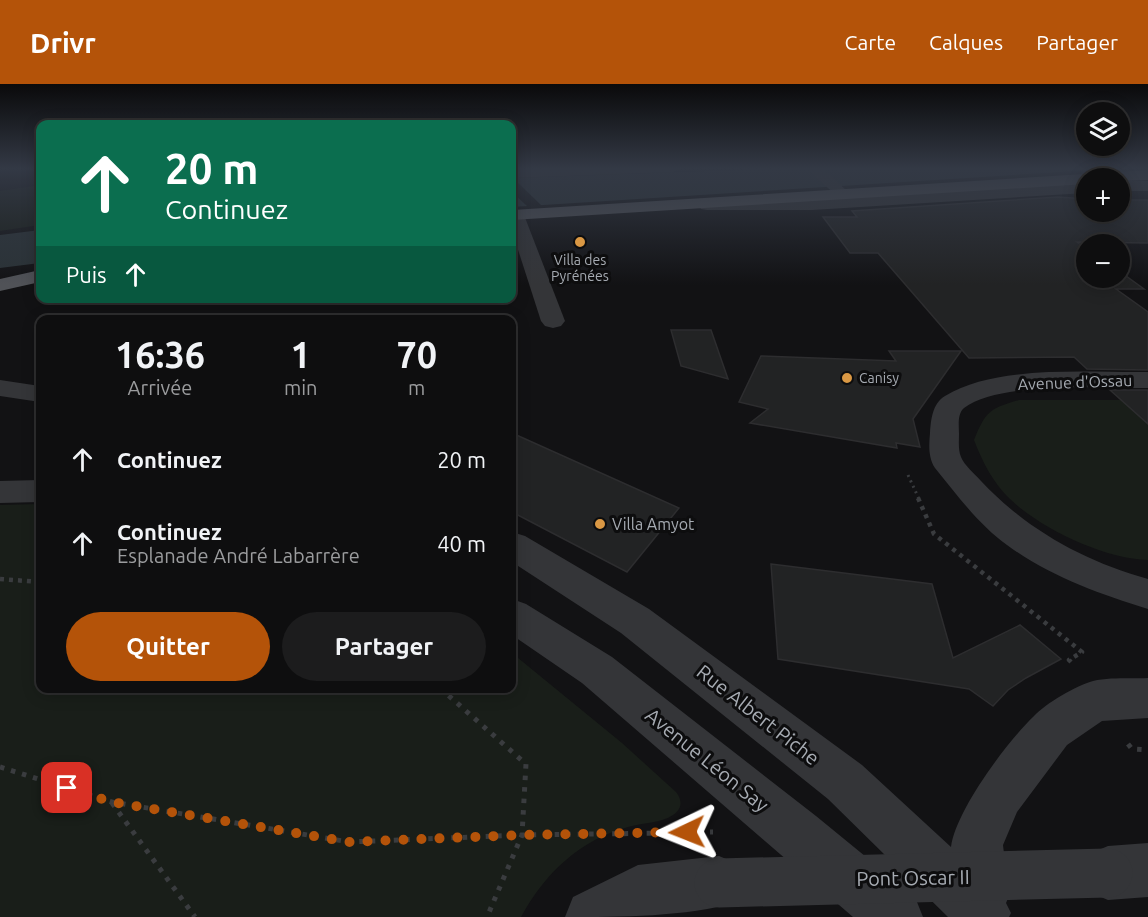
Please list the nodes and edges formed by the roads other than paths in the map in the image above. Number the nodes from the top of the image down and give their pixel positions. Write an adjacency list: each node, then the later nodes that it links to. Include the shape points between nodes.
1 (523, 207): 4 (street)
2 (36, 277): 3 (main road)
3 (0, 285)
4 (553, 321)
5 (1148, 380): 11 (street, Avenue d'Ossau, via 1026,381 985,390 953,404 945,415 944,444 946,461 987,508 1019,536 1110,583)
6 (0, 388): 7 (street)
7 (36, 393)
8 (36, 490): 9 (street)
9 (0, 492)
10 (516, 547): 15 (street, Rue Albert Piche, via 635,621 844,782)
11 (1148, 594)
12 (516, 618): 17 (street, Avenue Léon Say, via 597,670)
13 (1148, 698): 15 (street, via 1094,701 1052,730 1000,795 976,844)
14 (1128, 872): 16 (street, Pont Oscar II, bridge, via 719,883 638,892)
15 (984, 915)
16 (593, 917)
17 (895, 917)

